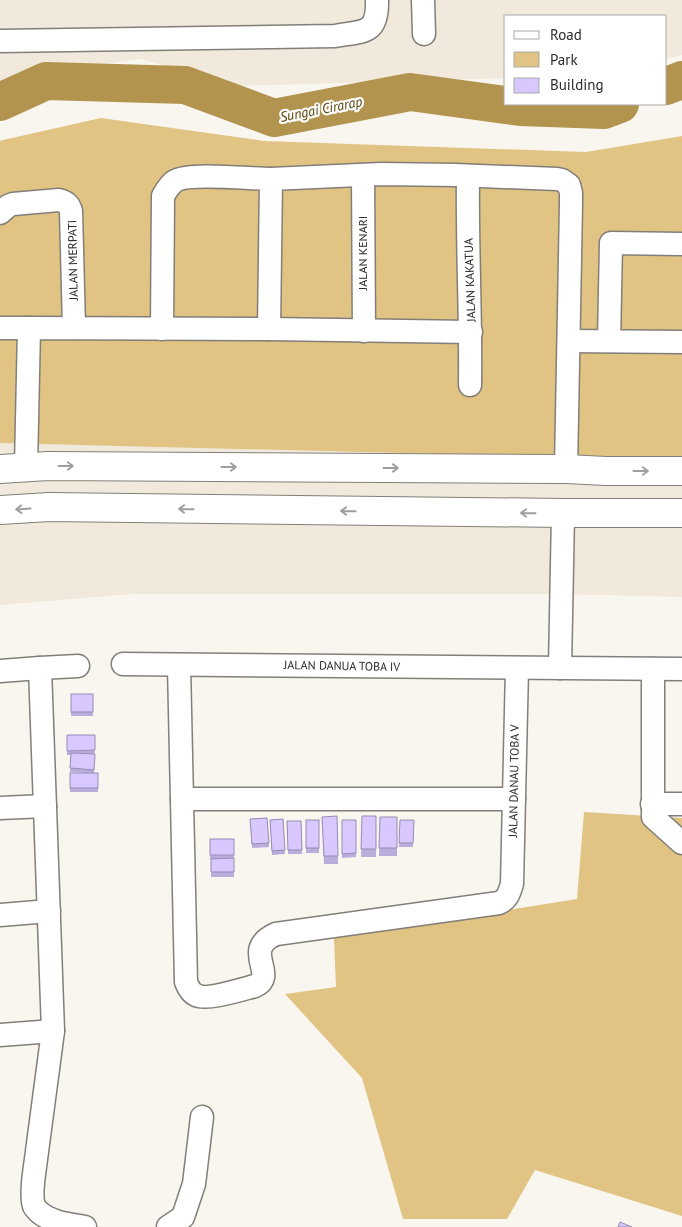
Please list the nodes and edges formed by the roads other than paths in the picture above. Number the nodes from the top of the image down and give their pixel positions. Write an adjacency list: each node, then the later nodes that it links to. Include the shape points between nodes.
1 (377, 0): 4 (street, via 376,21 368,30 335,36)
2 (423, 0): 3 (street)
3 (424, 34)
4 (0, 41)
5 (364, 175): 6 (street); 7 (street); 15 (street, JALAN KENARI)
6 (468, 176): 16 (street, JALAN KAKATUA); 17 (street, via 557,179 569,185)
7 (271, 179): 13 (street, via 185,177 168,188 163,196); 14 (street)
8 (0, 213): 12 (street, JALAN MERPATI, via 14,204 59,200 69,206)
9 (682, 244): 18 (street, via 611,243)
10 (0, 328): 11 (street)
11 (29, 328): 12 (street); 21 (street)
12 (74, 328): 13 (street)
13 (162, 329): 14 (street)
14 (269, 329): 15 (street)
15 (364, 331): 16 (street)
16 (471, 332): 20 (street, JALAN KAKATUA)
17 (569, 340): 18 (street); 22 (street)
18 (609, 341): 19 (street)
19 (682, 342)
20 (470, 385)
21 (13, 468): 22 (main road, one-way to 22)
22 (566, 469): 23 (main road)
23 (606, 471): 24 (main road, one-way to 24); 26 (main road)
24 (682, 471)
25 (0, 510): 27 (main road, one-way to 25, via 49,507)
26 (604, 512): 27 (main road); 28 (main road)
27 (563, 513): 34 (street)
28 (682, 513)
29 (123, 664): 30 (street, JALAN DANUA TOBA IV)
30 (179, 664): 33 (street, JALAN DANUA TOBA IV); 38 (street)
31 (78, 666): 32 (street)
32 (40, 668): 37 (street); 42 (street)
33 (517, 668): 34 (street, JALAN DANUA TOBA IV); 39 (street, JALAN DANAU TOBA V)
34 (560, 668): 35 (street, JALAN DANUA TOBA IV)
35 (653, 669): 36 (street, JALAN DANUA TOBA IV); 40 (street)
36 (682, 669)
37 (0, 671)
38 (182, 799): 39 (street); 39 (street, JALAN DANAU TOBA V, via 186,982 196,996 207,997 261,983 264,977 259,950 265,940 276,934 505,900 512,884)
39 (514, 799)
40 (652, 804): 41 (street); 44 (street, via 653,817)
41 (682, 804)
42 (45, 806): 43 (street); 45 (street)
43 (0, 808)
44 (682, 843)
45 (49, 911): 46 (street); 47 (street)
46 (0, 915)
47 (53, 1031): 48 (street); 50 (street, via 34,1174 34,1206 48,1219)
48 (0, 1035)
49 (202, 1117): 51 (street, via 194,1184 184,1217)
50 (85, 1227)
51 (168, 1227)

